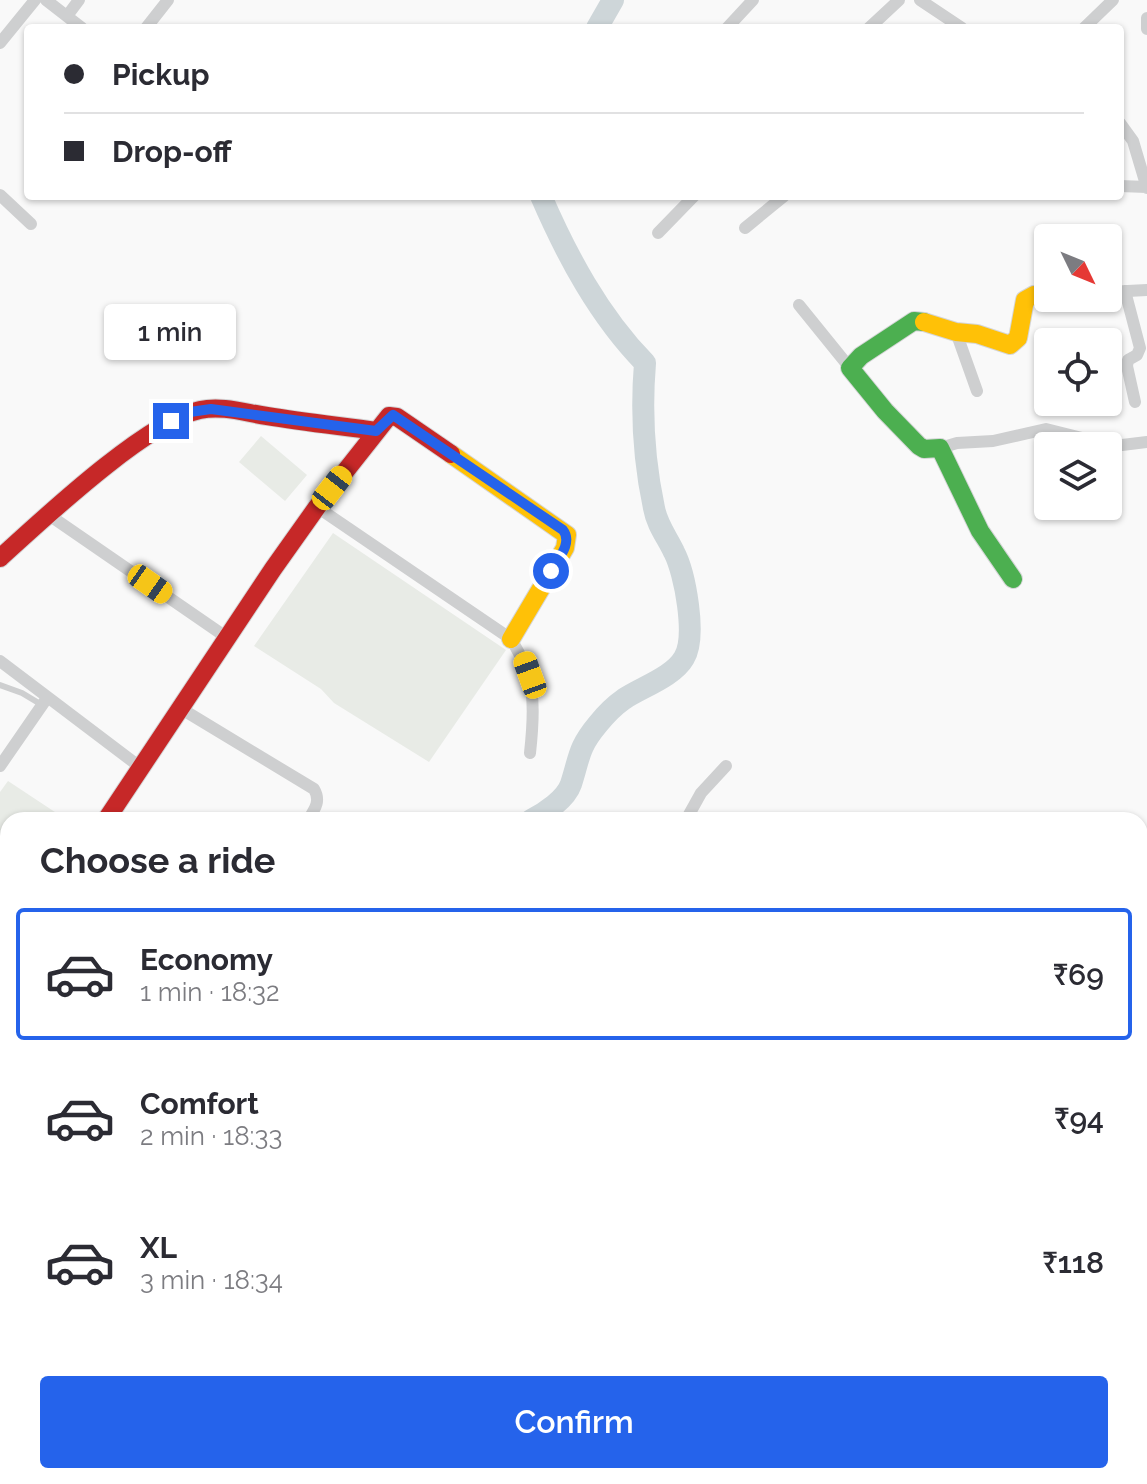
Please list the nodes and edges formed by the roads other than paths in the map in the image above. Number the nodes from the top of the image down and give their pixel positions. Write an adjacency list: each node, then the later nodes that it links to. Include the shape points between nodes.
1 (35, 0): 18 (street)
2 (46, 0): 9 (street)
3 (79, 0): 9 (street)
4 (168, 0): 13 (street)
5 (753, 0): 14 (street)
6 (899, 0): 15 (street)
7 (920, 0): 11 (street)
8 (1113, 0): 16 (street)
9 (67, 16): 12 (street)
10 (1147, 18): 17 (street)
11 (942, 23)
12 (77, 24)
13 (149, 24)
14 (731, 24)
15 (873, 24)
16 (1088, 24)
17 (1147, 29)
18 (0, 43)
19 (1124, 129): 21 (street)
20 (1124, 186): 21 (street)
21 (1147, 188)
22 (0, 195): 25 (street)
23 (690, 200): 27 (street)
24 (779, 200): 26 (street)
25 (31, 224)
26 (745, 228)
27 (658, 233)
28 (1147, 290): 30 (street)
29 (1122, 291): 30 (street)
30 (1125, 291): 36 (street, via 1140,348 1127,366)
31 (1034, 295): 33 (street, via 1025,300 1018,338 1010,345)
32 (799, 305): 34 (street)
33 (956, 332): 34 (street, via 914,321); 35 (street)
34 (850, 368): 39 (street, via 919,446)
35 (977, 391)
36 (1135, 402)
37 (376, 431): 40 (street); 41 (street, via 238,411 190,412 146,439); 45 (street, via 389,416 397,417 567,535 565,548)
38 (1147, 442): 39 (street, via 1114,446 1046,429)
39 (940, 448): 43 (street, via 980,531)
40 (317, 507): 44 (street); 45 (street)
41 (49, 515): 42 (street); 44 (street)
42 (0, 558)
43 (1013, 579)
44 (226, 637): 49 (street)
45 (511, 639): 50 (street, via 533,692)
46 (0, 661): 48 (street)
47 (0, 685): 48 (lane)
48 (44, 702): 51 (street); 53 (street)
49 (180, 708): 53 (street); 55 (street, via 314,789)
50 (530, 753)
51 (0, 766)
52 (726, 766): 56 (street)
53 (140, 767): 54 (street)
54 (111, 812)
55 (312, 812)
56 (690, 812)

